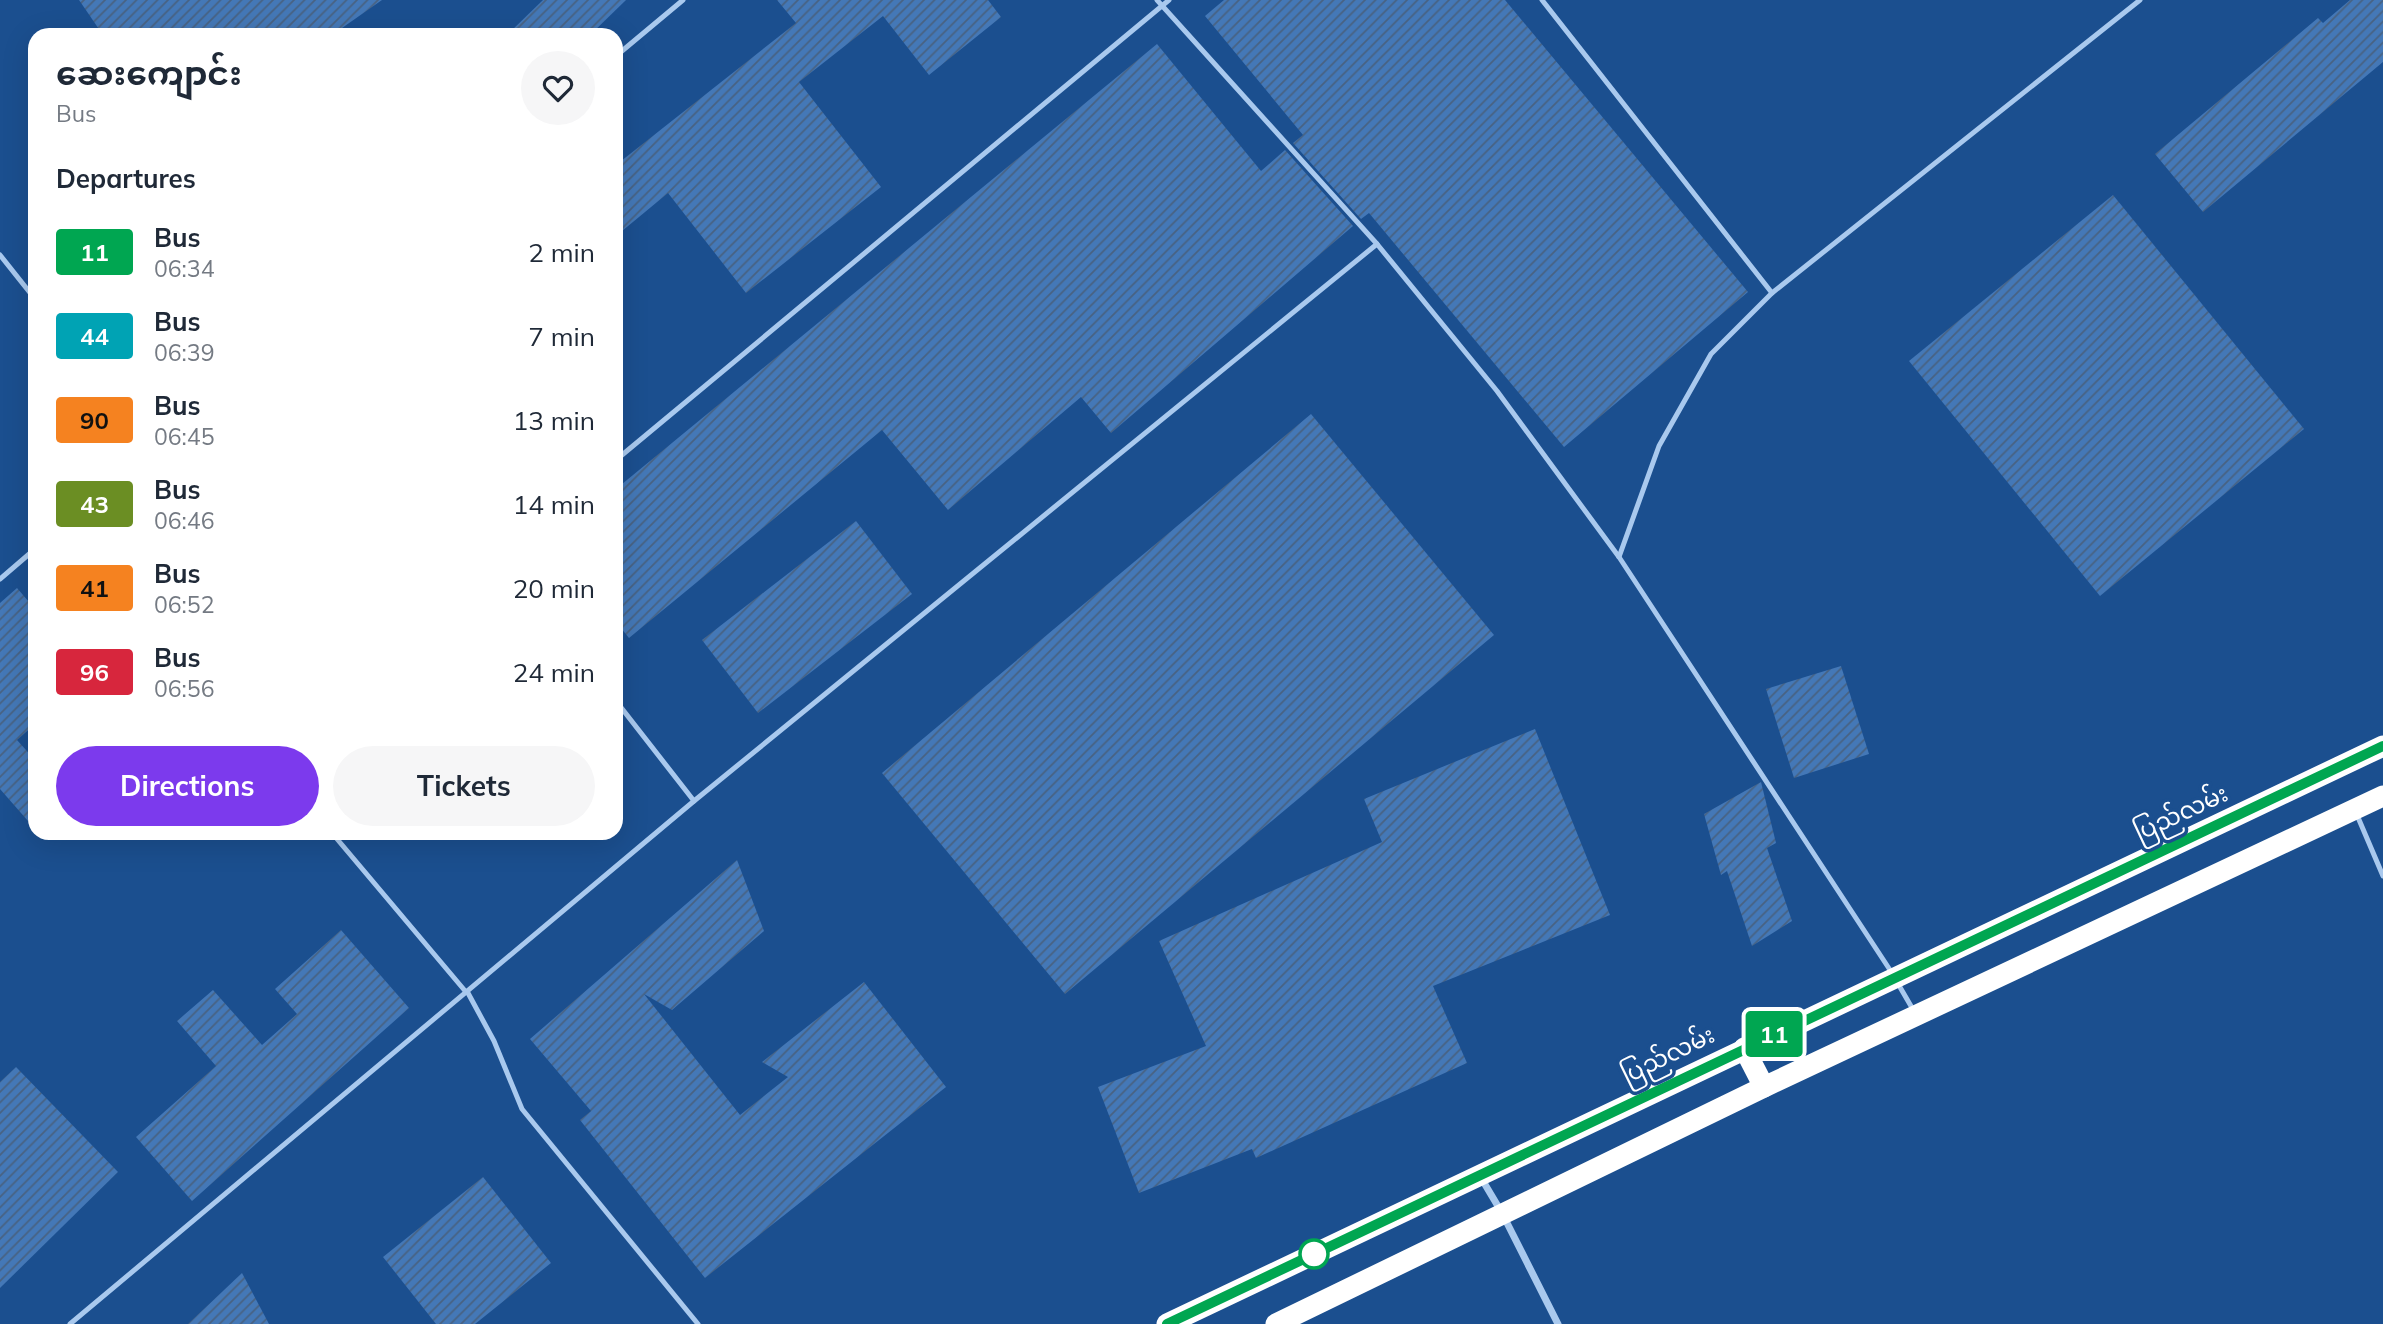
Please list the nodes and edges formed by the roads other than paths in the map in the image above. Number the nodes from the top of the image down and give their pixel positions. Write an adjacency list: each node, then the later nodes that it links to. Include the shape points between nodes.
1 (682, 0): 7 (lane)
2 (1157, 0): 6 (lane)
3 (1169, 0): 6 (lane)
4 (1542, 0): 11 (lane)
5 (2140, 0): 11 (lane)
6 (1162, 6): 8 (lane); 12 (lane)
7 (623, 50)
8 (1377, 244): 14 (lane, via 1497,391); 19 (lane)
9 (0, 255): 10 (lane)
10 (28, 290)
11 (1772, 293): 14 (lane, via 1712,354 1659,446)
12 (623, 454)
13 (28, 555): 15 (lane)
14 (1619, 557): 23 (lane)
15 (0, 579)
16 (623, 710): 19 (lane)
17 (2383, 747): 23 (highway, ပြည်လမ်း)
18 (2383, 796): 20 (highway)
19 (694, 801): 24 (lane)
20 (2354, 809): 22 (lane); 25 (highway)
21 (338, 840): 24 (lane)
22 (2383, 876)
23 (1895, 977): 25 (lane); 26 (highway, ပြည်လမ်း)
24 (467, 993): 30 (lane); 31 (lane, via 494,1041 522,1109)
25 (1916, 1015): 27 (highway)
26 (1744, 1048): 27 (highway); 28 (highway, ပြည်လမ်း)
27 (1764, 1087): 29 (highway)
28 (1479, 1175): 29 (street); 32 (highway, ပြည်လမ်း)
29 (1502, 1213): 33 (highway); 34 (street)
30 (70, 1324)
31 (698, 1324)
32 (1167, 1324)
33 (1276, 1324)
34 (1558, 1324)

